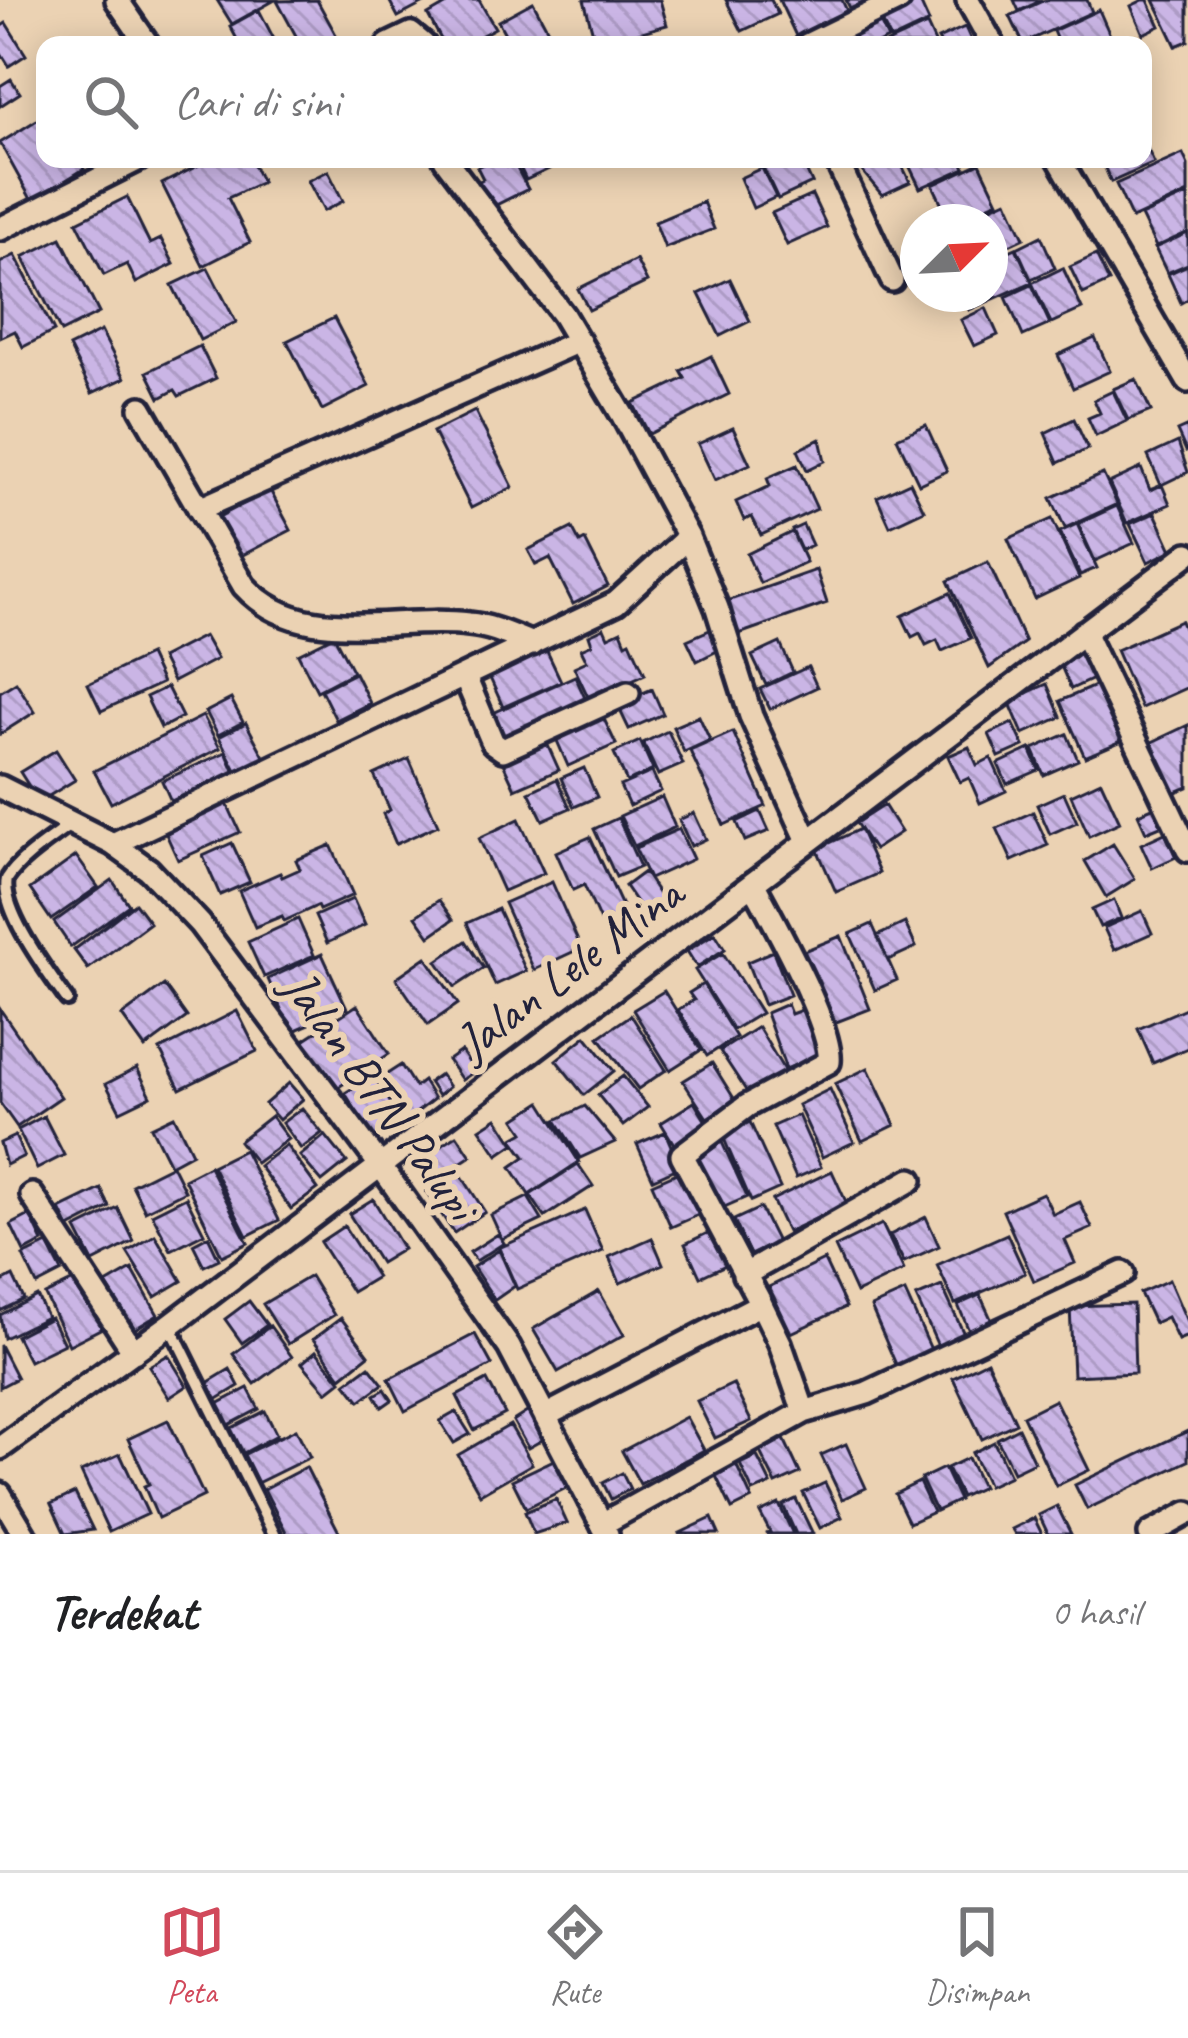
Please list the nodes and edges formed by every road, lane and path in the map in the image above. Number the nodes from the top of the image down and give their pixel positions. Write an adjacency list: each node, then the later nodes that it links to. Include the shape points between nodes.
1 (117, 0): 4 (street)
2 (899, 0): 5 (street)
3 (968, 0): 6 (street)
4 (142, 36)
5 (825, 36)
6 (988, 36)
7 (121, 168): 11 (street)
8 (452, 168): 13 (street)
9 (840, 168): 12 (street)
10 (1064, 168): 14 (street)
11 (0, 229)
12 (892, 280)
13 (579, 341): 16 (street); 17 (street)
14 (1188, 381)
15 (141, 408): 16 (street)
16 (200, 509): 20 (street, via 244,586 303,624 471,624)
17 (688, 537): 20 (street, via 616,603); 25 (street, via 751,716)
18 (1188, 554): 19 (street, Jalan Lele Mina)
19 (1084, 632): 25 (street, Jalan Lele Mina); 27 (street)
20 (532, 644): 21 (street)
21 (465, 677): 22 (street, via 503,750); 26 (street)
22 (628, 693)
23 (0, 787): 24 (street, Jalan BTN Palupi)
24 (72, 824): 26 (street, Jalan BTN Palupi); 29 (lane, via 9,875 1,892 5,913)
25 (808, 841): 28 (street, Jalan Lele Mina)
26 (113, 844): 30 (street, Jalan BTN Palupi, via 200,924)
27 (1188, 850)
28 (753, 883): 30 (street, Jalan Lele Mina); 34 (street, via 831,1055 821,1070 747,1106 683,1151)
29 (67, 1000)
30 (380, 1166): 36 (street, Jalan Lele Mina); 39 (street, Jalan BTN Palupi, via 509,1347)
31 (910, 1180): 34 (street)
32 (32, 1195): 37 (street)
33 (1123, 1273): 38 (street, via 867,1394)
34 (744, 1275): 35 (street)
35 (760, 1304): 38 (street); 39 (street)
36 (170, 1325): 37 (street, Jalan Lele Mina); 45 (lane)
37 (134, 1352): 40 (street, Jalan Lele Mina)
38 (804, 1412): 43 (street)
39 (545, 1416): 43 (street, Jalan BTN Palupi)
40 (0, 1448)
41 (0, 1494): 44 (street)
42 (1188, 1513): 46 (street)
43 (604, 1529)
44 (25, 1534)
45 (274, 1534)
46 (1150, 1534)

